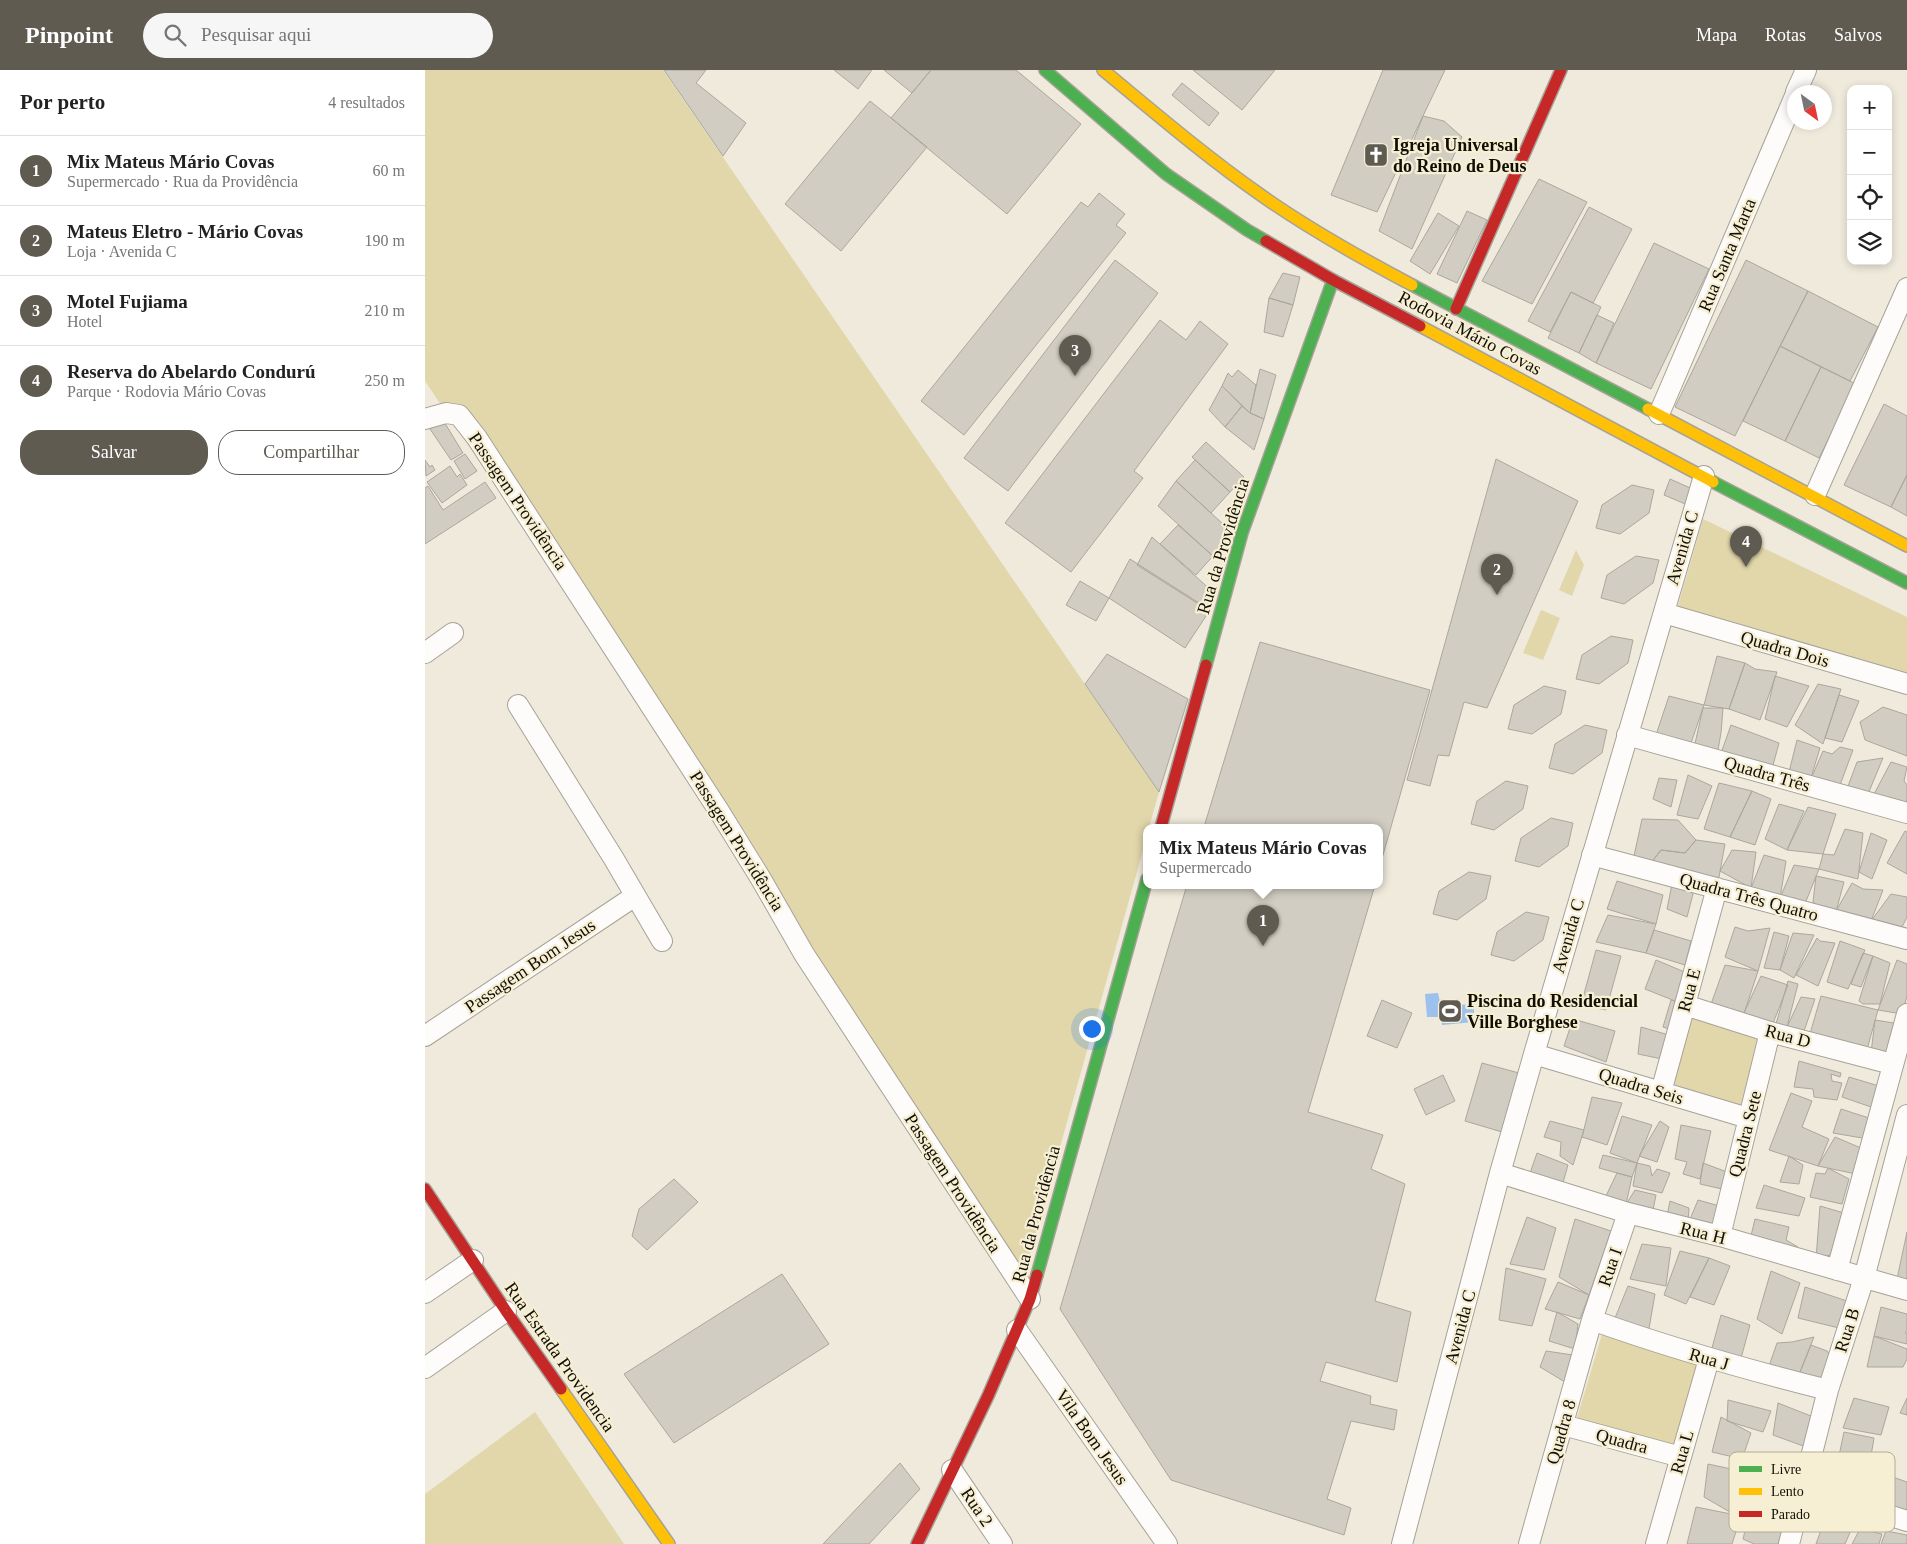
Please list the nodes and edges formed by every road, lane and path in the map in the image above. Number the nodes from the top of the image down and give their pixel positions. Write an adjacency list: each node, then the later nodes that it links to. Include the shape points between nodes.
1 (1045, 70): 7 (main road, Rodovia Mário Covas, via 1166,174 1247,230)
2 (1103, 70): 8 (main road, Rodovia Mário Covas, via 1190,143 1281,210)
3 (1561, 70): 10 (main road)
4 (1806, 70): 5 (street)
5 (1799, 85)
6 (1787, 115): 14 (street, Rua Santa Marta)
7 (1333, 280): 11 (main road, Rodovia Mário Covas); 27 (main road, Rua da Providência, via 1242,533)
8 (1413, 286): 10 (main road, Rodovia Mário Covas); 11 (main road, via 1396,294 1392,307)
9 (1907, 288): 17 (street)
10 (1456, 309): 12 (main road, Rodovia Mário Covas)
11 (1395, 312): 13 (main road, Rodovia Mário Covas)
12 (1540, 353): 13 (main road, via 1545,363 1542,374); 14 (main road, Rodovia Mário Covas)
13 (1524, 382): 16 (main road, Rodovia Mário Covas)
14 (1659, 414): 17 (main road, Rodovia Mário Covas)
15 (425, 419): 53 (street, Passagem Providência, via 446,413 459,415 477,438 719,811 804,954)
16 (1704, 476): 19 (main road, Rodovia Mário Covas); 20 (street, Avenida C)
17 (1815, 495): 18 (main road, Rodovia Mário Covas)
18 (1907, 546)
19 (1907, 583)
20 (1664, 614): 23 (street, Quadra Dois); 25 (street, Avenida C)
21 (453, 633): 22 (street)
22 (425, 653)
23 (1907, 684)
24 (518, 705): 31 (street)
25 (1627, 735): 26 (street, Quadra Três); 28 (street, Avenida C)
26 (1907, 813)
27 (1162, 824)
28 (1591, 855): 29 (street, Quadra Três Quatro); 38 (street, Avenida C)
29 (1717, 888): 32 (street, Quadra Três Quatro); 34 (street, Rua E)
30 (1144, 889): 53 (main road, Rua da Providência)
31 (635, 896): 33 (street); 37 (street, Passagem Bom Jesus)
32 (1907, 939)
33 (663, 941)
34 (1685, 1005): 36 (street, Rua D); 40 (street, Rua E)
35 (1907, 1014): 39 (street)
36 (1771, 1032): 39 (street, Rua D); 42 (street, Quadra Sete)
37 (425, 1036)
38 (1534, 1054): 40 (street, Quadra Seis); 44 (street, Avenida C)
39 (1892, 1064): 49 (street)
40 (1661, 1092): 42 (street, Quadra Seis)
41 (1907, 1115): 43 (street, Rua B)
42 (1748, 1118): 47 (street, Quadra Sete)
43 (1900, 1168): 50 (street, Rua B)
44 (1500, 1173): 46 (street, Rua H); 70 (street, Avenida C)
45 (425, 1189): 48 (main road, Rua Estrada Providencia)
46 (1628, 1213): 47 (street, Rua H); 55 (street, Rua I)
47 (1720, 1236): 49 (street, Rua H)
48 (473, 1260): 52 (street); 54 (main road, Rua Estrada Providencia)
49 (1837, 1270): 50 (street, Rua H)
50 (1864, 1278): 51 (street, Rua H); 59 (street, Rua B)
51 (1907, 1290)
52 (425, 1293)
53 (1030, 1300): 56 (main road, Rua da Providência)
54 (506, 1311): 58 (street); 66 (main road, Rua Estrada Providencia)
55 (1592, 1320): 57 (street, Rua J); 60 (street, Quadra 8)
56 (1017, 1330): 63 (main road, Rua da Providência); 69 (street, Vila Bom Jesus)
57 (1709, 1360): 59 (street, Rua J); 62 (street, Rua L)
58 (425, 1368)
59 (1828, 1390): 61 (street, Rua B)
60 (1563, 1425): 62 (street, Quadra); 71 (street, Quadra 8)
61 (1812, 1452)
62 (1681, 1457): 72 (street, Rua L)
63 (952, 1470): 67 (main road, Rua da Providência); 68 (street, Rua 2)
64 (1895, 1517): 65 (street)
65 (1907, 1521)
66 (669, 1544)
67 (917, 1544)
68 (1002, 1544)
69 (1167, 1544)
70 (1402, 1544)
71 (1529, 1544)
72 (1656, 1544)

